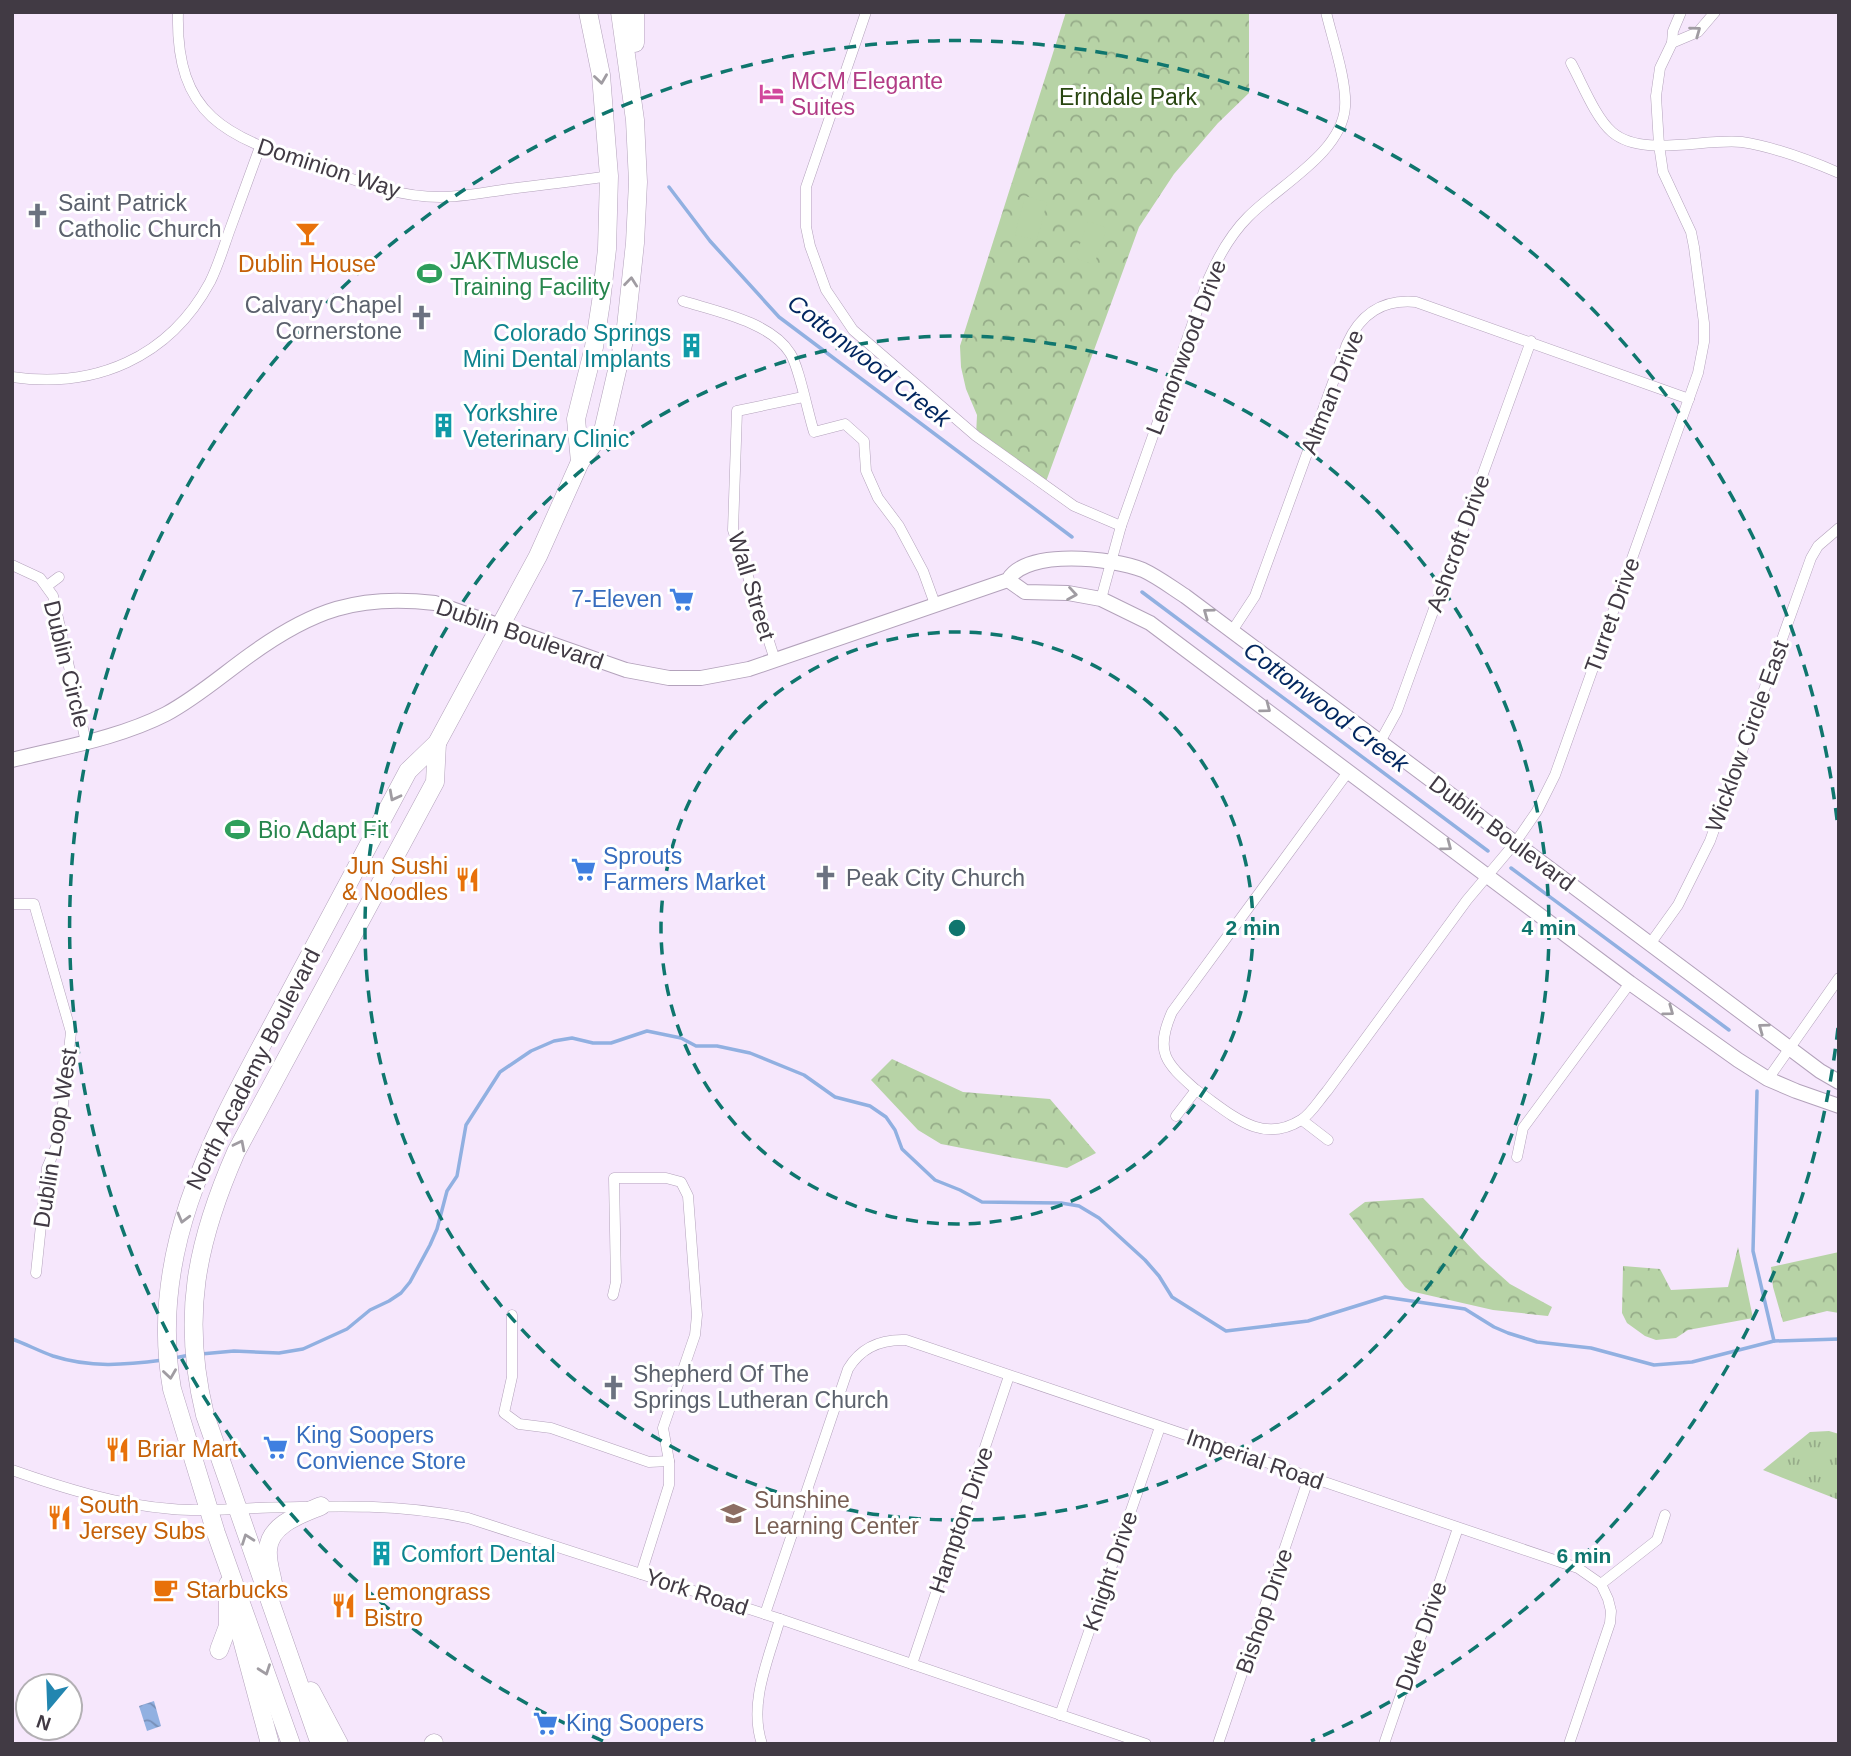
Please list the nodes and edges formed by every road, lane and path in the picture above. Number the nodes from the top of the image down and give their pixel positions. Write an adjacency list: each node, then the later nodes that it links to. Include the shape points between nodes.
1 (178, 12): 13 (street, Dominion Way, via 179,56 192,91 224,128)
2 (588, 12): 15 (highway, North Academy Boulevard, one-way to 15, via 601,75)
3 (620, 12): 11 (highway, North Academy Boulevard)
4 (635, 12): 11 (highway)
5 (866, 12): 22 (street, via 806,187 806,227 826,290 853,330 976,436 1074,506)
6 (1326, 12): 22 (street, Lemonwood Drive, via 1345,92 1342,123 1325,149 1248,216 1216,262)
7 (1681, 12): 9 (street, Turret Drive)
8 (1715, 12): 9 (street, one-way to 8, via 1698,32)
9 (1672, 43): 12 (street, Turret Drive, via 1657,81)
10 (1571, 63): 12 (street, via 1611,131 1630,143)
11 (635, 120): 21 (highway, North Academy Boulevard, one-way to 11, via 603,432 625,336 638,182)
12 (1659, 145): 14 (street, via 1746,143); 20 (street, Turret Drive, via 1666,179 1691,232 1704,323 1701,358)
13 (260, 147): 15 (street, Dominion Way, via 373,186 417,195 461,196); 18 (street, via 210,281 189,314 163,340 120,366 88,376 57,380)
14 (1839, 173)
15 (610, 176): 21 (highway, North Academy Boulevard, via 601,302 576,419)
16 (683, 301): 19 (street, via 753,324 782,343 792,355)
17 (1531, 341): 20 (street, Altman Drive); 32 (street, Altman Drive, via 1416,302 1398,300 1360,322 1347,344 1255,596); 35 (street, Ashcroft Drive, via 1397,711)
18 (12, 377)
19 (803, 397): 30 (street, via 814,432 845,424 864,441 866,471 923,571); 33 (street, Wall Street, via 737,411 733,530)
20 (1689, 399): 39 (street, Turret Drive, via 1555,775)
21 (580, 462): 31 (highway, North Academy Boulevard)
22 (1121, 526): 24 (street, Lemonwood Drive)
23 (1839, 528): 42 (street, Wicklow Circle East, via 1818,545 1811,558 1710,841 1678,905)
24 (1111, 561): 27 (main road, Dublin Boulevard, via 1028,564); 29 (street, Lemonwood Drive); 32 (main road, Dublin Boulevard, one-way to 24, via 1164,582)
25 (12, 565): 28 (street, Dublin Circle)
26 (59, 577): 28 (street, Dublin Circle)
27 (1008, 580): 29 (main road, Dublin Boulevard, one-way to 29, via 1025,592); 30 (main road, Dublin Boulevard)
28 (47, 586): 34 (street, Dublin Circle, via 57,607)
29 (1101, 599): 38 (main road, Dublin Boulevard, one-way to 38, via 1150,623)
30 (935, 604): 33 (main road, Dublin Boulevard)
31 (501, 626): 33 (main road, Dublin Boulevard, via 626,670 669,678 730,674); 34 (main road, Dublin Boulevard, via 435,603 358,602 287,632 169,712); 36 (highway, North Academy Boulevard)
32 (1232, 631): 35 (main road, Dublin Boulevard)
33 (775, 660)
34 (86, 742): 37 (main road, Dublin Boulevard)
35 (1380, 742): 39 (main road, Dublin Boulevard)
36 (437, 743): 63 (highway, North Academy Boulevard, one-way to 36, via 196,1380 192,1328 211,1215 236,1152 435,782); 64 (highway, North Academy Boulevard, one-way to 64, via 408,771 192,1188 168,1287 169,1370)
37 (12, 760)
38 (1349, 772): 40 (main road, Dublin Boulevard, one-way to 40); 48 (street, via 1172,1012 1163,1032 1164,1053 1171,1068)
39 (1515, 843): 40 (street, Turret Drive); 42 (main road, Dublin Boulevard)
40 (1488, 876): 44 (main road, Dublin Boulevard); 51 (street, Turret Drive)
41 (12, 904): 54 (street, Dublin Loop West, via 34,904 71,1032 59,1140 47,1168)
42 (1650, 944): 45 (main road, Dublin Boulevard, one-way to 42)
43 (1839, 978): 45 (street)
44 (1630, 984): 46 (main road, Dublin Boulevard, one-way to 46); 53 (street, via 1523,1128)
45 (1790, 1048): 46 (street); 47 (main road, Dublin Boulevard)
46 (1768, 1079): 49 (main road, Dublin Boulevard)
47 (1839, 1082)
48 (1196, 1090): 50 (street); 51 (street, via 1262,1130)
49 (1839, 1106)
50 (1176, 1116)
51 (1302, 1120): 52 (street)
52 (1328, 1140)
53 (1517, 1157)
54 (36, 1272)
55 (613, 1295): 59 (street, via 614,1178 681,1182 688,1196 697,1315 695,1335 663,1428)
56 (512, 1315): 59 (street, via 512,1377 504,1413 519,1424 551,1427 649,1462)
57 (1009, 1376): 58 (street, Imperial Road); 71 (street, Imperial Road, via 906,1340 874,1345 855,1357); 75 (street, Hampton Drive)
58 (1160, 1427): 61 (street, Imperial Road); 76 (street, Knight Drive)
59 (668, 1461): 68 (street, via 669,1485)
60 (12, 1470): 64 (street, York Road, via 111,1500)
61 (1309, 1477): 66 (street, Imperial Road); 83 (street, Bishop Drive)
62 (321, 1506): 63 (street, York Road); 68 (street, York Road, via 389,1506 468,1518); 73 (highway, via 287,1522 269,1542)
63 (236, 1508): 64 (street, York Road); 73 (highway, North Academy Boulevard, one-way to 63)
64 (209, 1511): 67 (highway, North Academy Boulevard)
65 (1665, 1515): 70 (street, via 1657,1540)
66 (1458, 1528): 70 (street, Imperial Road, via 1578,1568); 84 (street, Duke Drive)
67 (225, 1559): 69 (highway); 78 (highway, North Academy Boulevard, one-way to 78)
68 (641, 1574): 71 (street, York Road)
69 (228, 1580): 74 (highway, via 230,1611); 77 (highway)
70 (1601, 1584): 85 (street, via 1610,1623)
71 (765, 1614): 72 (street, York Road)
72 (780, 1619): 75 (street, York Road); 81 (street, via 759,1695)
73 (285, 1642): 79 (highway, North Academy Boulevard); 80 (highway)
74 (219, 1650)
75 (912, 1664): 76 (street, York Road)
76 (1060, 1715): 82 (street, York Road)
77 (270, 1744)
78 (291, 1744)
79 (320, 1744)
80 (339, 1744)
81 (762, 1744)
82 (1146, 1744)
83 (1218, 1744)
84 (1384, 1744)
85 (1569, 1744)

